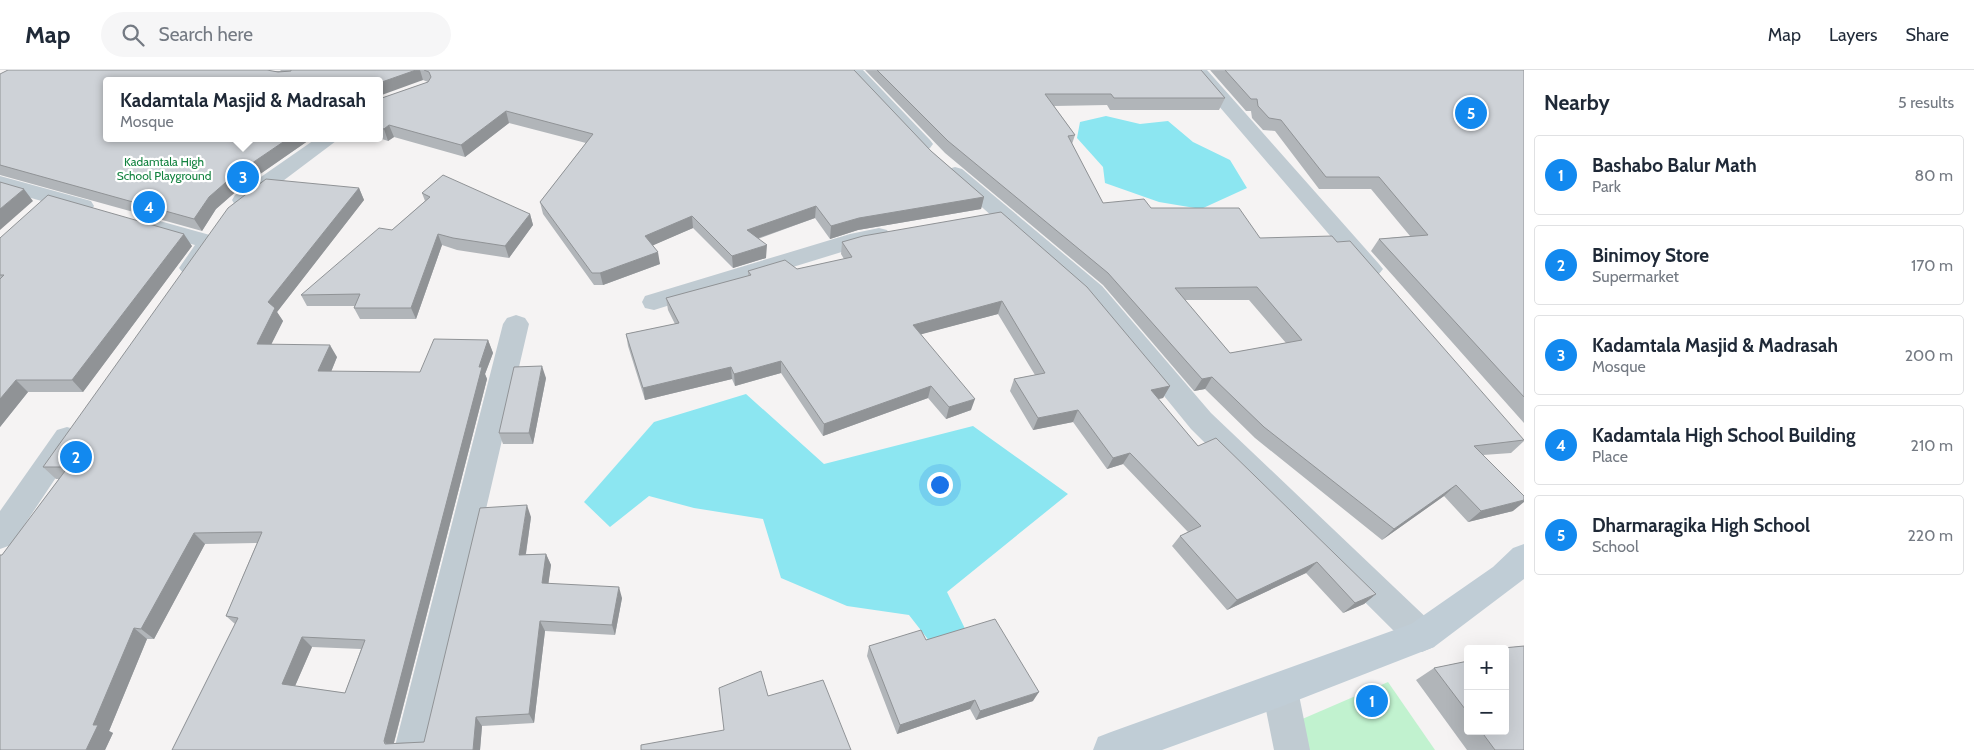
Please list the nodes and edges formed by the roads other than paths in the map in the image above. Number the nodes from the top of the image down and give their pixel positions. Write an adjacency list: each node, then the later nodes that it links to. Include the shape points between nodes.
1 (853, 70): 6 (street, via 937,158)
2 (1198, 70): 11 (street)
3 (324, 142): 9 (street, via 249,195)
4 (0, 182): 5 (street)
5 (54, 197): 7 (street); 9 (street, via 118,216)
6 (1003, 214): 8 (street); 19 (street, via 1093,292 1201,421)
7 (33, 215)
8 (974, 219)
9 (219, 226): 12 (street)
10 (896, 232): 13 (street, via 858,239)
11 (1387, 288)
12 (175, 289)
13 (654, 302)
14 (516, 324): 21 (street)
15 (79, 422): 16 (street)
16 (9, 509): 17 (street)
17 (0, 536)
18 (1524, 558): 19 (street, via 1504,578)
19 (1422, 636): 20 (street)
20 (1280, 690): 22 (street); 23 (street)
21 (412, 750)
22 (1111, 750)
23 (1292, 750)

